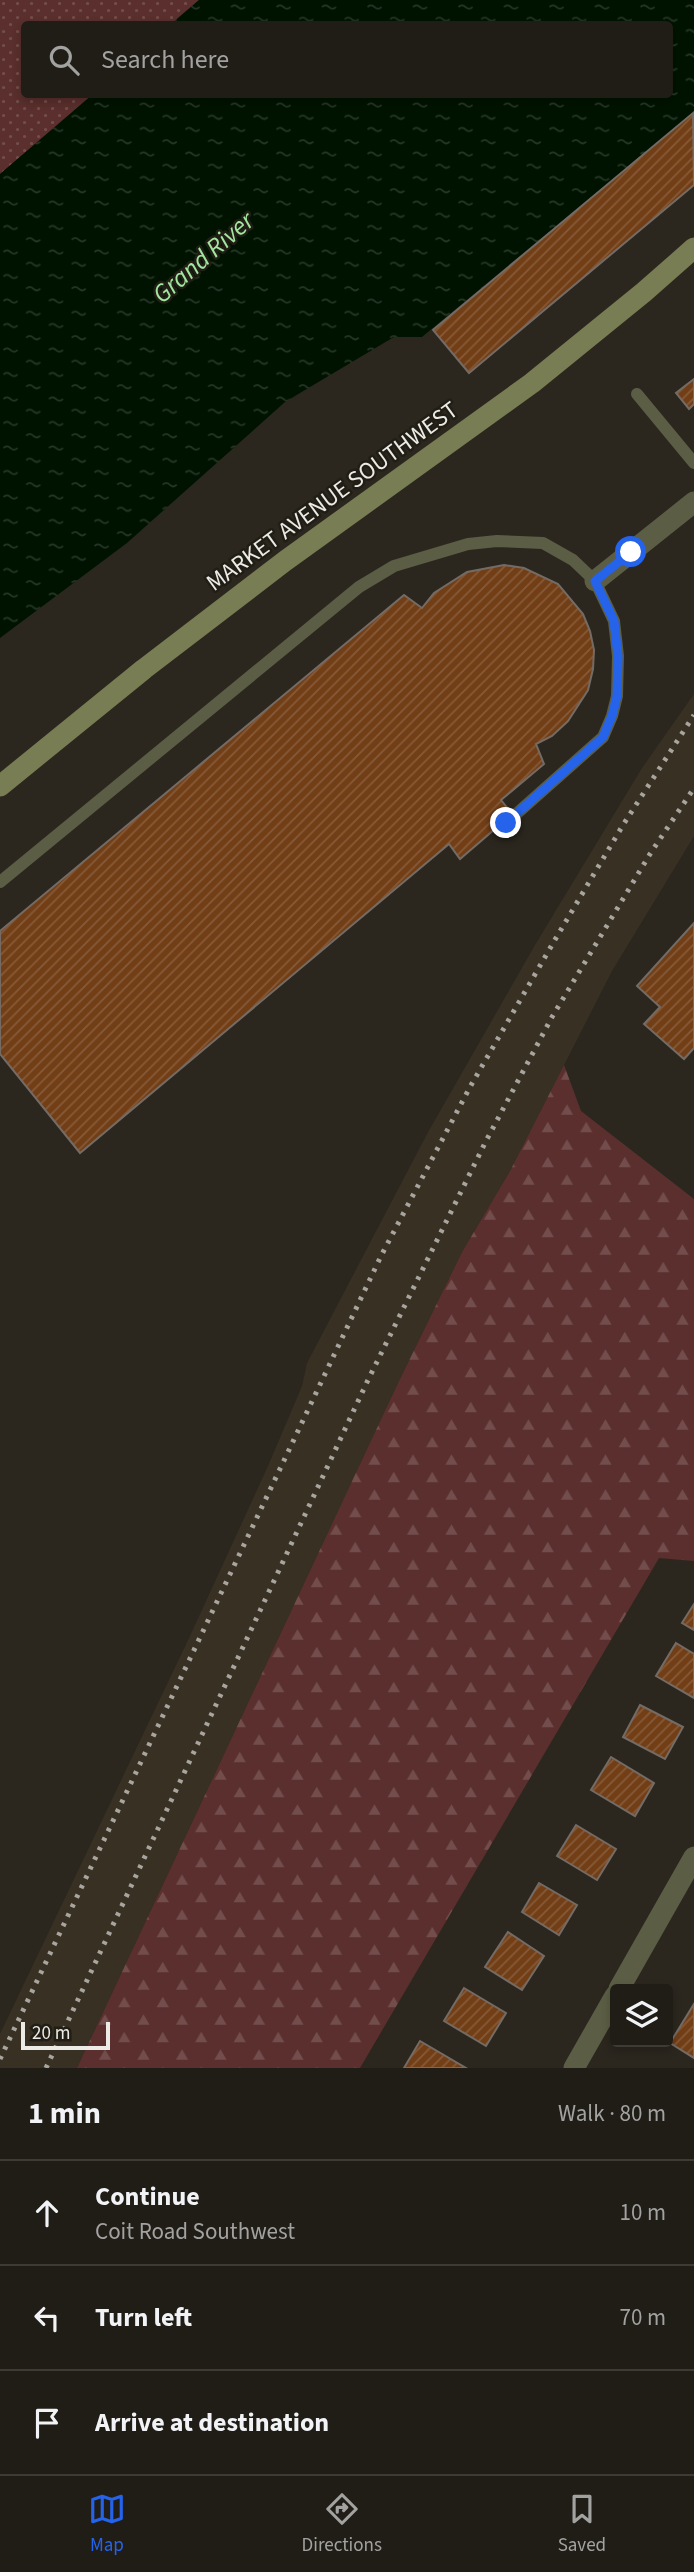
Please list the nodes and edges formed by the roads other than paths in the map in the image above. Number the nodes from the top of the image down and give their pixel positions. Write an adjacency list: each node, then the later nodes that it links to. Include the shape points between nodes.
1 (694, 248): 6 (main road, MARKET AVENUE SOUTHWEST, via 532,383 285,561)
2 (636, 394): 3 (lane)
3 (694, 463)
4 (694, 502): 5 (street)
5 (595, 581): 7 (lane, via 614,621 618,669 612,716 603,737); 8 (lane, via 573,560 543,543 468,544 394,566 332,607)
6 (0, 786)
7 (506, 823)
8 (0, 882)
9 (694, 1857): 10 (street)
10 (622, 1984)
11 (610, 2005): 12 (street)
12 (574, 2068)

